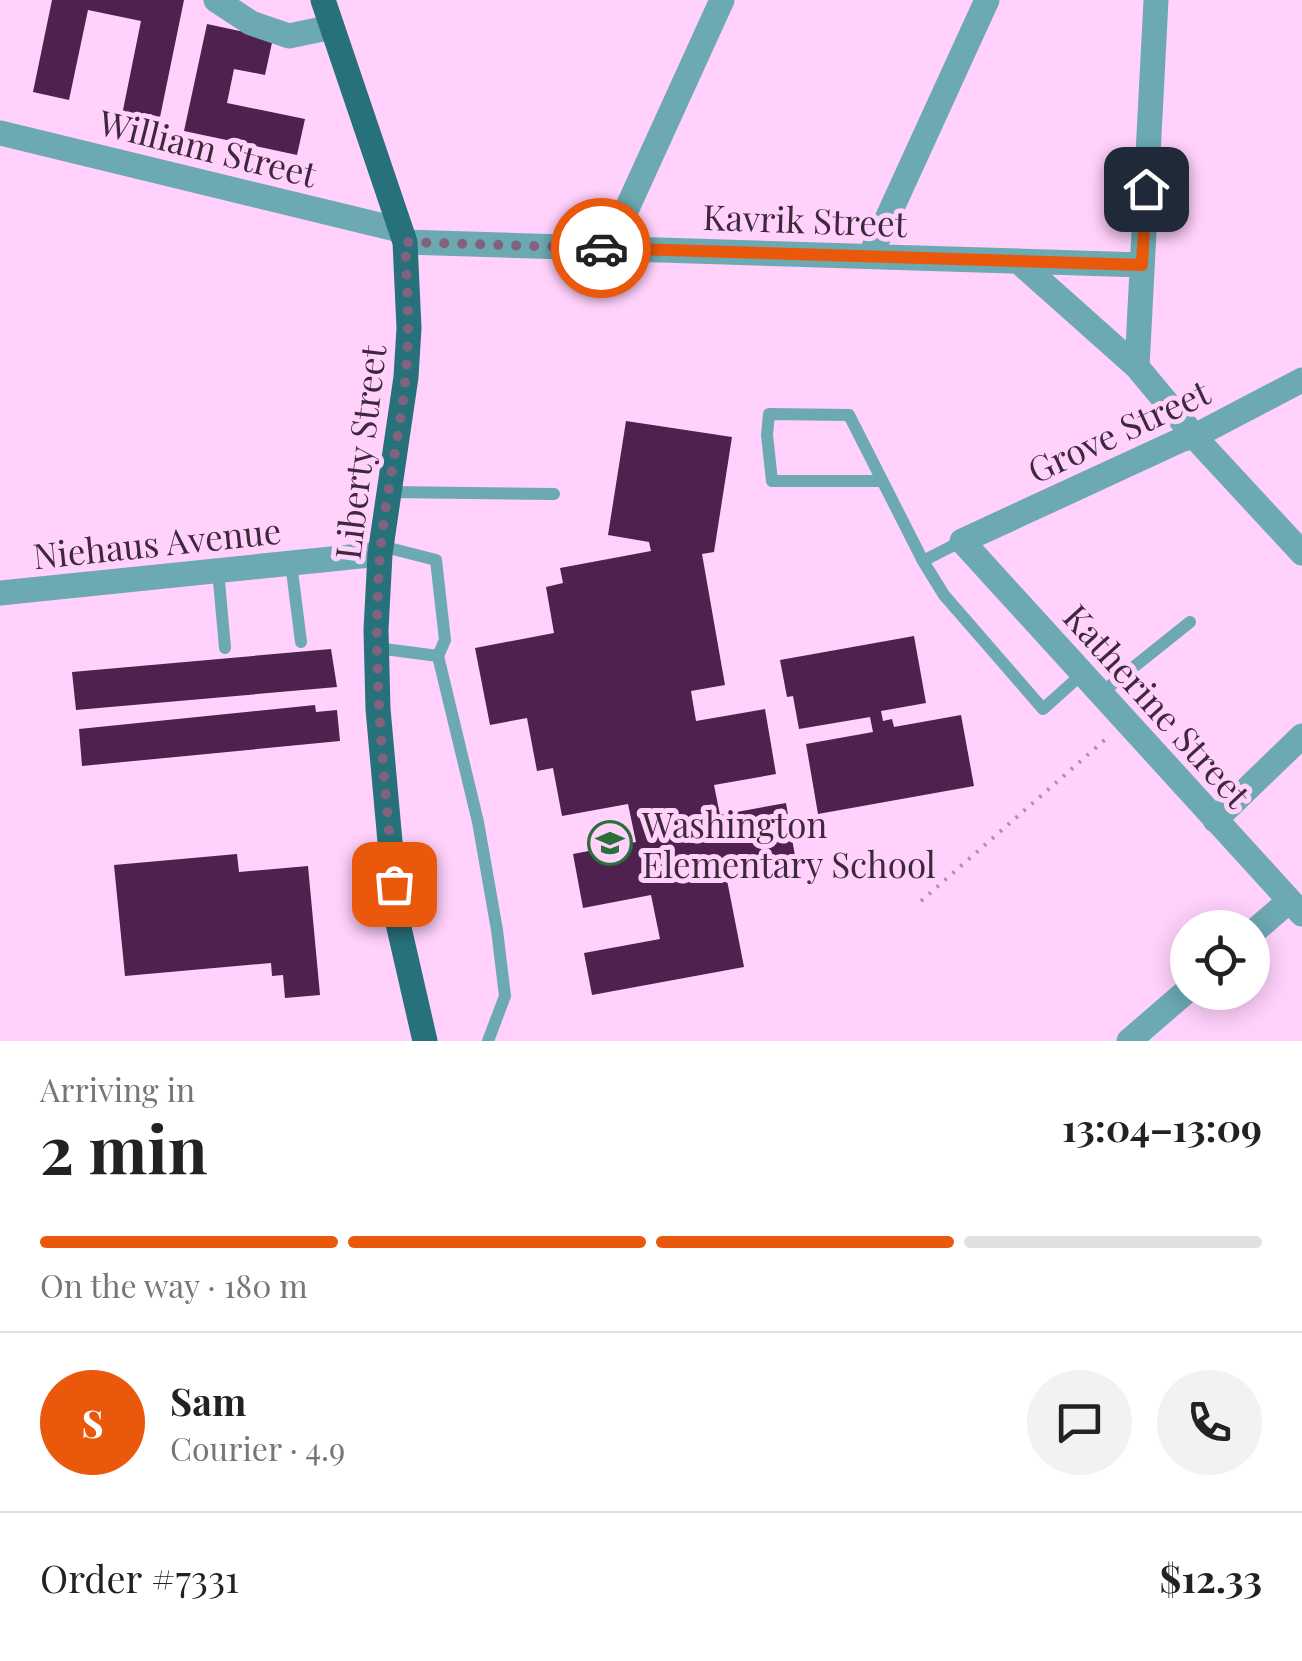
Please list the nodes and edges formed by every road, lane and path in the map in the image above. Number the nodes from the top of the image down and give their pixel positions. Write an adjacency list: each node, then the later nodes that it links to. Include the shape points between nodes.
1 (216, 0): 6 (street, via 288,36)
2 (322, 0): 6 (main road, Liberty Street)
3 (722, 0): 9 (street)
4 (988, 0): 10 (street)
5 (1156, 0): 12 (street)
6 (332, 28): 8 (main road, Liberty Street)
7 (0, 134): 8 (street, William Street)
8 (402, 236): 9 (street, Kavrik Street); 17 (main road, Liberty Street, via 409,328)
9 (609, 248): 10 (street, Kavrik Street)
10 (870, 256): 11 (street, Kavrik Street)
11 (1018, 261): 12 (street, Kavrik Street); 13 (street)
12 (1142, 265): 13 (street)
13 (1137, 368): 15 (street)
14 (1302, 380): 15 (street, Grove Street)
15 (1195, 436): 19 (street, Grove Street); 21 (street)
16 (881, 481): 16 (lane, via 849,415 769,414 772,481); 22 (lane)
17 (388, 492): 18 (lane); 20 (main road, Liberty Street)
18 (554, 494)
19 (962, 541): 22 (lane); 31 (street, Katherine Street)
20 (380, 550): 23 (street, Niehaus Avenue); 29 (main road, Liberty Street); 30 (lane, via 436,560 445,640)
21 (1302, 553)
22 (923, 561): 31 (lane, via 944,595 1043,709)
23 (292, 563): 24 (street, Niehaus Avenue); 27 (lane)
24 (218, 570): 25 (street, Niehaus Avenue); 28 (lane)
25 (0, 593)
26 (1190, 622): 32 (lane)
27 (300, 642)
28 (225, 648)
29 (376, 648): 30 (lane); 41 (main road, Liberty Street, via 397,919)
30 (438, 656): 42 (lane, via 498,930 504,996)
31 (1082, 674): 32 (street, Katherine Street)
32 (1100, 694): 33 (street, Katherine Street)
33 (1126, 721): 35 (street, Katherine Street); 36 (path)
34 (1302, 736): 35 (street)
35 (1215, 820): 37 (street, Katherine Street)
36 (921, 901)
37 (1296, 908): 38 (street)
38 (1270, 923)
39 (1170, 1009): 40 (street)
40 (1145, 1036)
41 (425, 1041)
42 (488, 1041)

